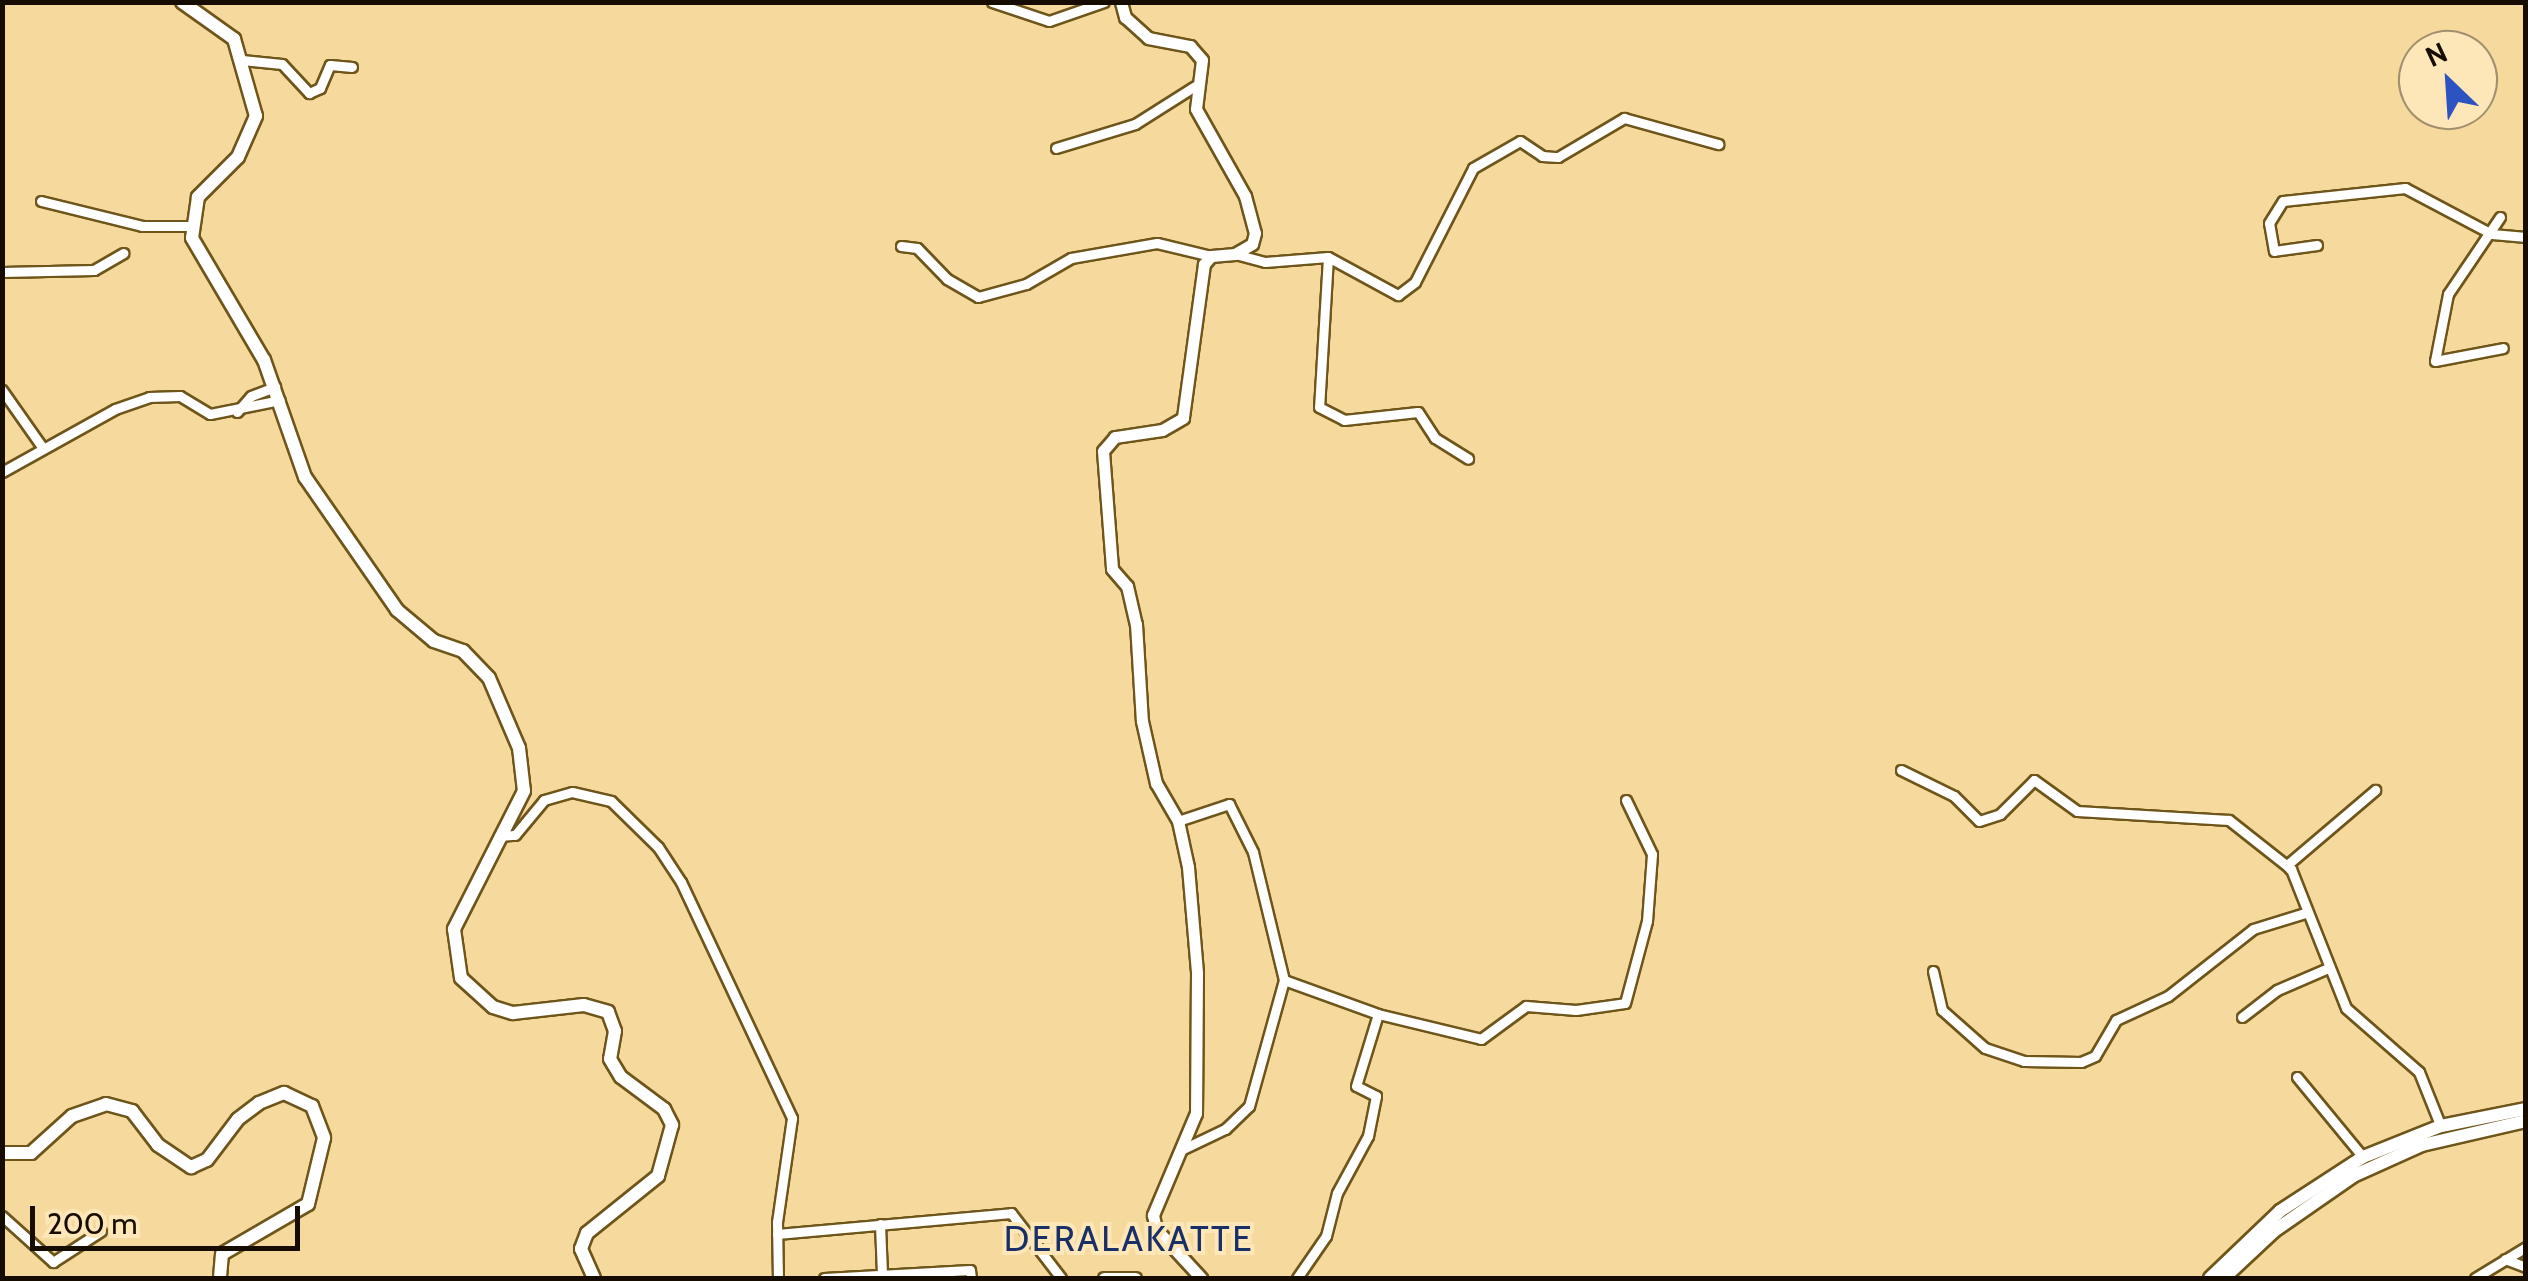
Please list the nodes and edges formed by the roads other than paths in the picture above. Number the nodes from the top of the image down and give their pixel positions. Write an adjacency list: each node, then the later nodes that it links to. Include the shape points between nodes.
1 (182, 2): 5 (main road, via 218,22)
2 (992, 2): 3 (street, via 1049,21)
3 (1104, 2)
4 (1121, 2): 7 (street, via 1125,17 1148,38 1190,46 1202,60)
5 (242, 60): 6 (street, via 282,64 309,93 320,88 330,65); 12 (main road, via 256,116 238,157 198,196)
6 (352, 66)
7 (1196, 86): 9 (street, via 1145,119); 18 (street, via 1196,109 1253,213 1252,244)
8 (1718, 144): 20 (street, via 1624,118 1558,157 1542,156 1520,141 1473,168 1415,282 1398,295)
9 (1056, 148)
10 (42, 201): 12 (street, via 142,226)
11 (2500, 217): 13 (street)
12 (193, 226): 24 (main road, via 199,254)
13 (2492, 234): 14 (street); 15 (street, via 2405,188 2283,201 2269,223 2274,251); 22 (street, via 2448,294 2436,360)
14 (2526, 237)
15 (2317, 245)
16 (901, 246): 19 (street, via 917,248 947,279 978,297 1026,284 1071,258 1157,243)
17 (124, 253): 21 (street, via 94,270)
18 (1235, 254): 19 (street); 20 (street, via 1265,262)
19 (1210, 256): 31 (street, via 1198,281 1183,418 1162,430 1115,438 1103,451 1106,532 1112,569 1127,586 1136,624 1142,721 1156,782)
20 (1328, 258): 26 (street, via 1319,407 1344,420 1418,412 1434,438)
21 (2, 272)
22 (2503, 348)
23 (2, 390): 25 (street)
24 (278, 393): 25 (street, via 237,412 210,414 180,396 149,397); 32 (main road, via 305,477 370,573 418,630 463,651 489,678 519,748 524,790)
25 (42, 446): 27 (street)
26 (1468, 459)
27 (2, 472)
28 (1900, 770): 33 (street, via 1954,796 1979,821 2000,814 2034,780 2076,812 2229,820)
29 (2375, 790): 33 (street, via 2287,865)
30 (1626, 800): 38 (street, via 1652,854 1648,921 1626,1003 1576,1010 1526,1006 1481,1039)
31 (1178, 821): 37 (street, via 1229,804 1252,852); 44 (street, via 1197,972 1196,1113)
32 (498, 836): 50 (street, via 515,835 544,800 572,792 610,801 658,847 704,922 792,1118); 56 (main road, via 454,929 461,978 493,1006 513,1012 584,1005 608,1012 614,1031 610,1059 629,1084 664,1109 672,1125 658,1176 587,1233 581,1250)
33 (2291, 869): 34 (street)
34 (2304, 913): 35 (street); 36 (street, via 2253,929 2168,996 2116,1020 2095,1056 2081,1062 2024,1060 1985,1048 1942,1010)
35 (2328, 968): 39 (street, via 2277,990); 43 (street, via 2346,1008 2420,1072)
36 (1934, 971)
37 (1284, 980): 38 (street); 44 (street, via 1248,1106 1225,1129)
38 (1378, 1014): 64 (street, via 1356,1086 1376,1096 1368,1136 1337,1193 1326,1236)
39 (2242, 1017)
40 (2298, 1077): 46 (street)
41 (2526, 1110): 43 (main road)
42 (2526, 1121): 43 (main road)
43 (2440, 1132): 46 (main road); 66 (main road, via 2332,1188)
44 (1180, 1150): 63 (street, via 1153,1215 1168,1244)
45 (2, 1154): 55 (main road, via 31,1153 72,1116 106,1104 132,1111 158,1145 191,1167 207,1160 259,1102 284,1092 312,1106 324,1138 308,1204 222,1254)
46 (2363, 1157): 65 (main road, via 2280,1210)
47 (2, 1216): 49 (street, via 53,1262)
48 (880, 1224): 50 (street); 54 (street); 60 (street, via 1011,1213)
49 (101, 1231)
50 (777, 1234): 57 (street)
51 (2526, 1247): 52 (street)
52 (2504, 1259): 53 (street); 67 (street)
53 (2526, 1266)
54 (882, 1274): 58 (street); 59 (street, via 970,1270)
55 (220, 1278)
56 (594, 1278)
57 (778, 1278)
58 (824, 1278)
59 (971, 1278)
60 (1061, 1278)
61 (1104, 1278): 62 (street)
62 (1134, 1278)
63 (1203, 1278)
64 (1297, 1278)
65 (2210, 1278)
66 (2224, 1278)
67 (2475, 1278)

